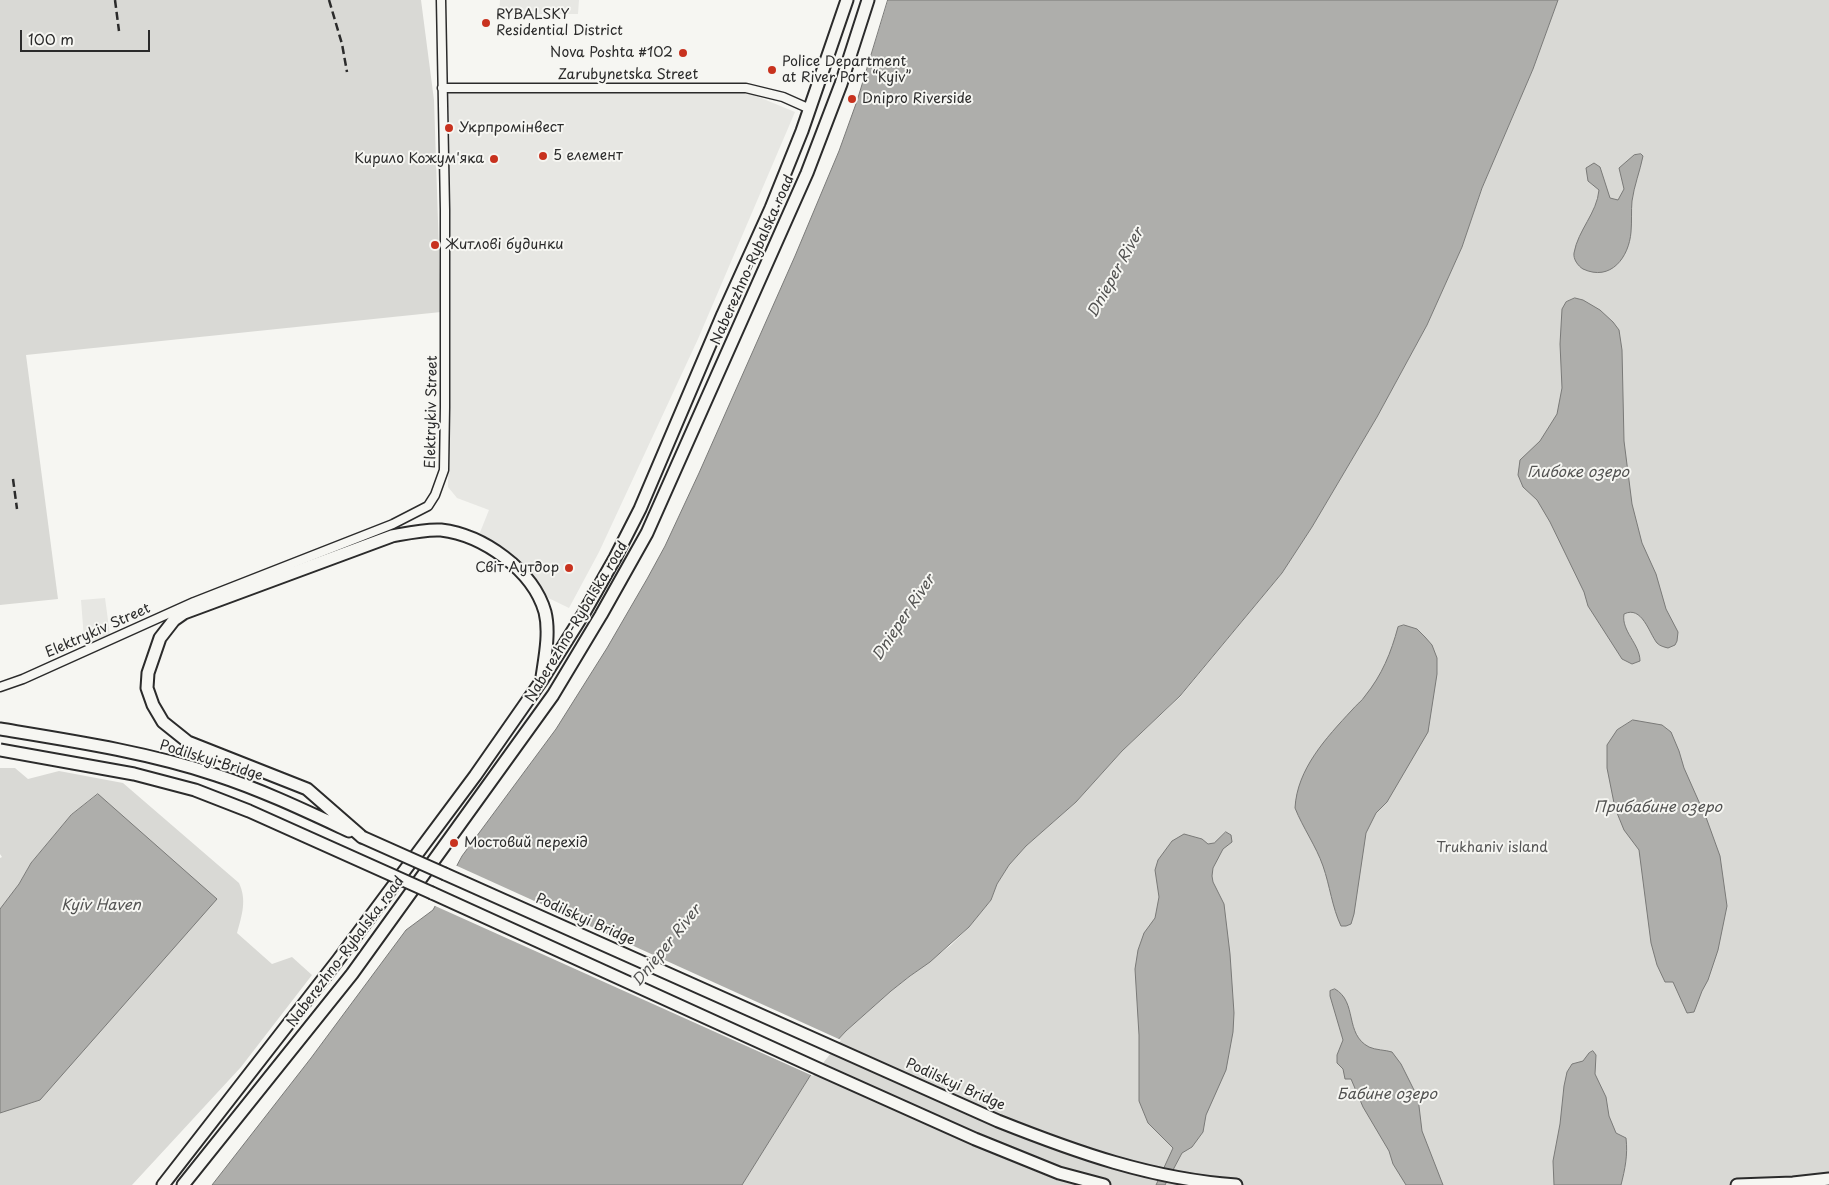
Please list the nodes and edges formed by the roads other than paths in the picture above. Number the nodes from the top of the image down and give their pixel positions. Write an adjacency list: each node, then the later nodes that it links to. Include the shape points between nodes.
1 (441, 0): 4 (street, Elektrykiv Street)
2 (847, 0): 5 (main road, Naberezhno-Rybalska road)
3 (868, 0): 13 (main road, Naberezhno-Rybalska road, via 842,84 799,191 647,533 601,615 553,695 352,974)
4 (442, 88): 5 (street, Zarubynetska Street, via 746,88 783,97); 7 (street, Elektrykiv Street, via 444,470 441,483 428,506 393,524 194,602)
5 (810, 109): 6 (main road, Naberezhno-Rybalska road, via 771,208 640,509 602,581)
6 (542, 680): 10 (main road, via 546,621 531,584 495,550 464,536 433,530 392,536 184,613 174,620 160,638 148,673 147,688 164,722 188,742 308,790); 12 (main road, Naberezhno-Rybalska road, via 338,960)
7 (0, 687)
8 (0, 729): 10 (main road, Podilskyi Bridge, via 109,748 216,775)
9 (0, 750): 14 (main road, bridge, via 134,774 196,790 249,811 975,1139 1059,1172)
10 (362, 837): 15 (main road, Podilskyi Bridge, bridge, via 1006,1124 1065,1147 1150,1173)
11 (1829, 1179): 16 (main road)
12 (163, 1185)
13 (182, 1185)
14 (1104, 1185)
15 (1236, 1185)
16 (1737, 1185)

